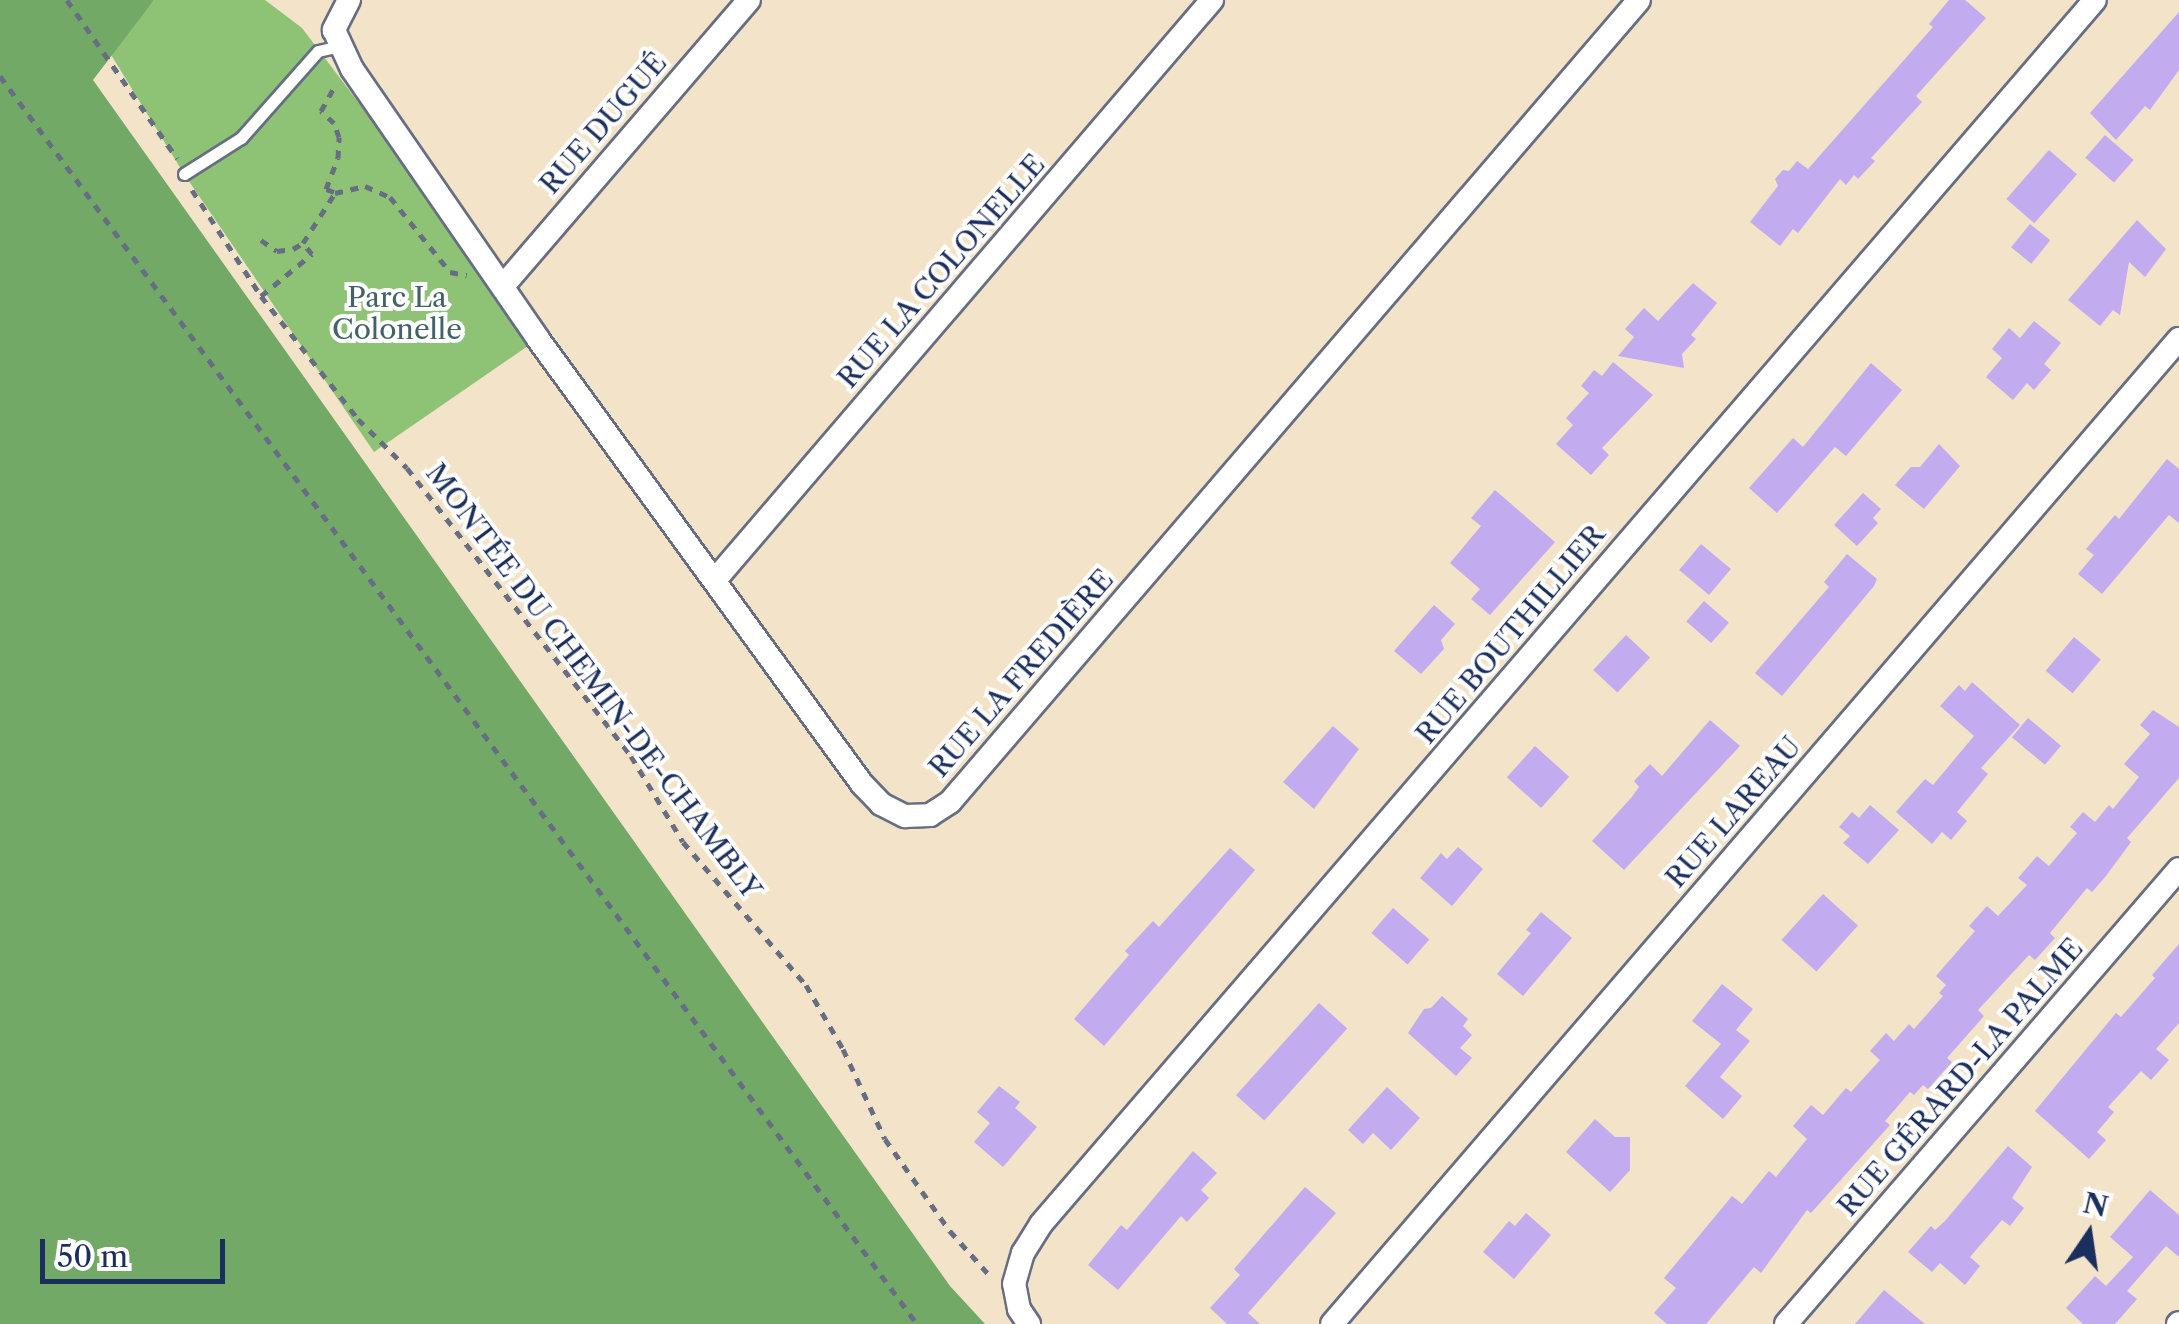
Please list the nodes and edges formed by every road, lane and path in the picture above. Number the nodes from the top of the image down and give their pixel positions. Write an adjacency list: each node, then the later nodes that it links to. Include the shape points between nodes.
1 (67, 0): 10 (path, MONTÉE DU CHEMIN-DE-CHAMBLY)
2 (348, 0): 7 (street, via 335,22)
3 (749, 0): 15 (street, RUE DUGUÉ)
4 (1212, 0): 18 (street, RUE LA COLONELLE)
5 (1639, 0): 18 (street, RUE LA FREDIÈRE, via 950,802 930,815 905,816 881,804)
6 (2095, 0): 20 (street, RUE BOUTHILLIER, via 1041,1224)
7 (339, 46): 10 (lane, via 318,51 241,138); 14 (street, RUE LA FREDIÈRE)
8 (0, 76): 21 (path)
9 (339, 80): 11 (path, via 321,111 339,137 326,189)
10 (184, 174): 16 (path, MONTÉE DU CHEMIN-DE-CHAMBLY)
11 (335, 193): 13 (path); 14 (path, via 379,190 450,272 469,274)
12 (260, 240): 13 (path, via 276,251)
13 (303, 242): 16 (path, via 312,254)
14 (483, 259): 15 (street, RUE LA FREDIÈRE)
15 (502, 286): 18 (street, RUE LA FREDIÈRE)
16 (261, 296): 20 (path, MONTÉE DU CHEMIN-DE-CHAMBLY, via 358,419 407,468 631,756 683,842 806,986 884,1139 940,1218 993,1279)
17 (2179, 339): 23 (street, RUE LAREAU)
18 (714, 580)
19 (2178, 872): 24 (street, RUE GÉRARD-LA PALME)
20 (1014, 1284): 22 (street)
21 (917, 1324)
22 (1029, 1324)
23 (1332, 1324)
24 (1786, 1324)

